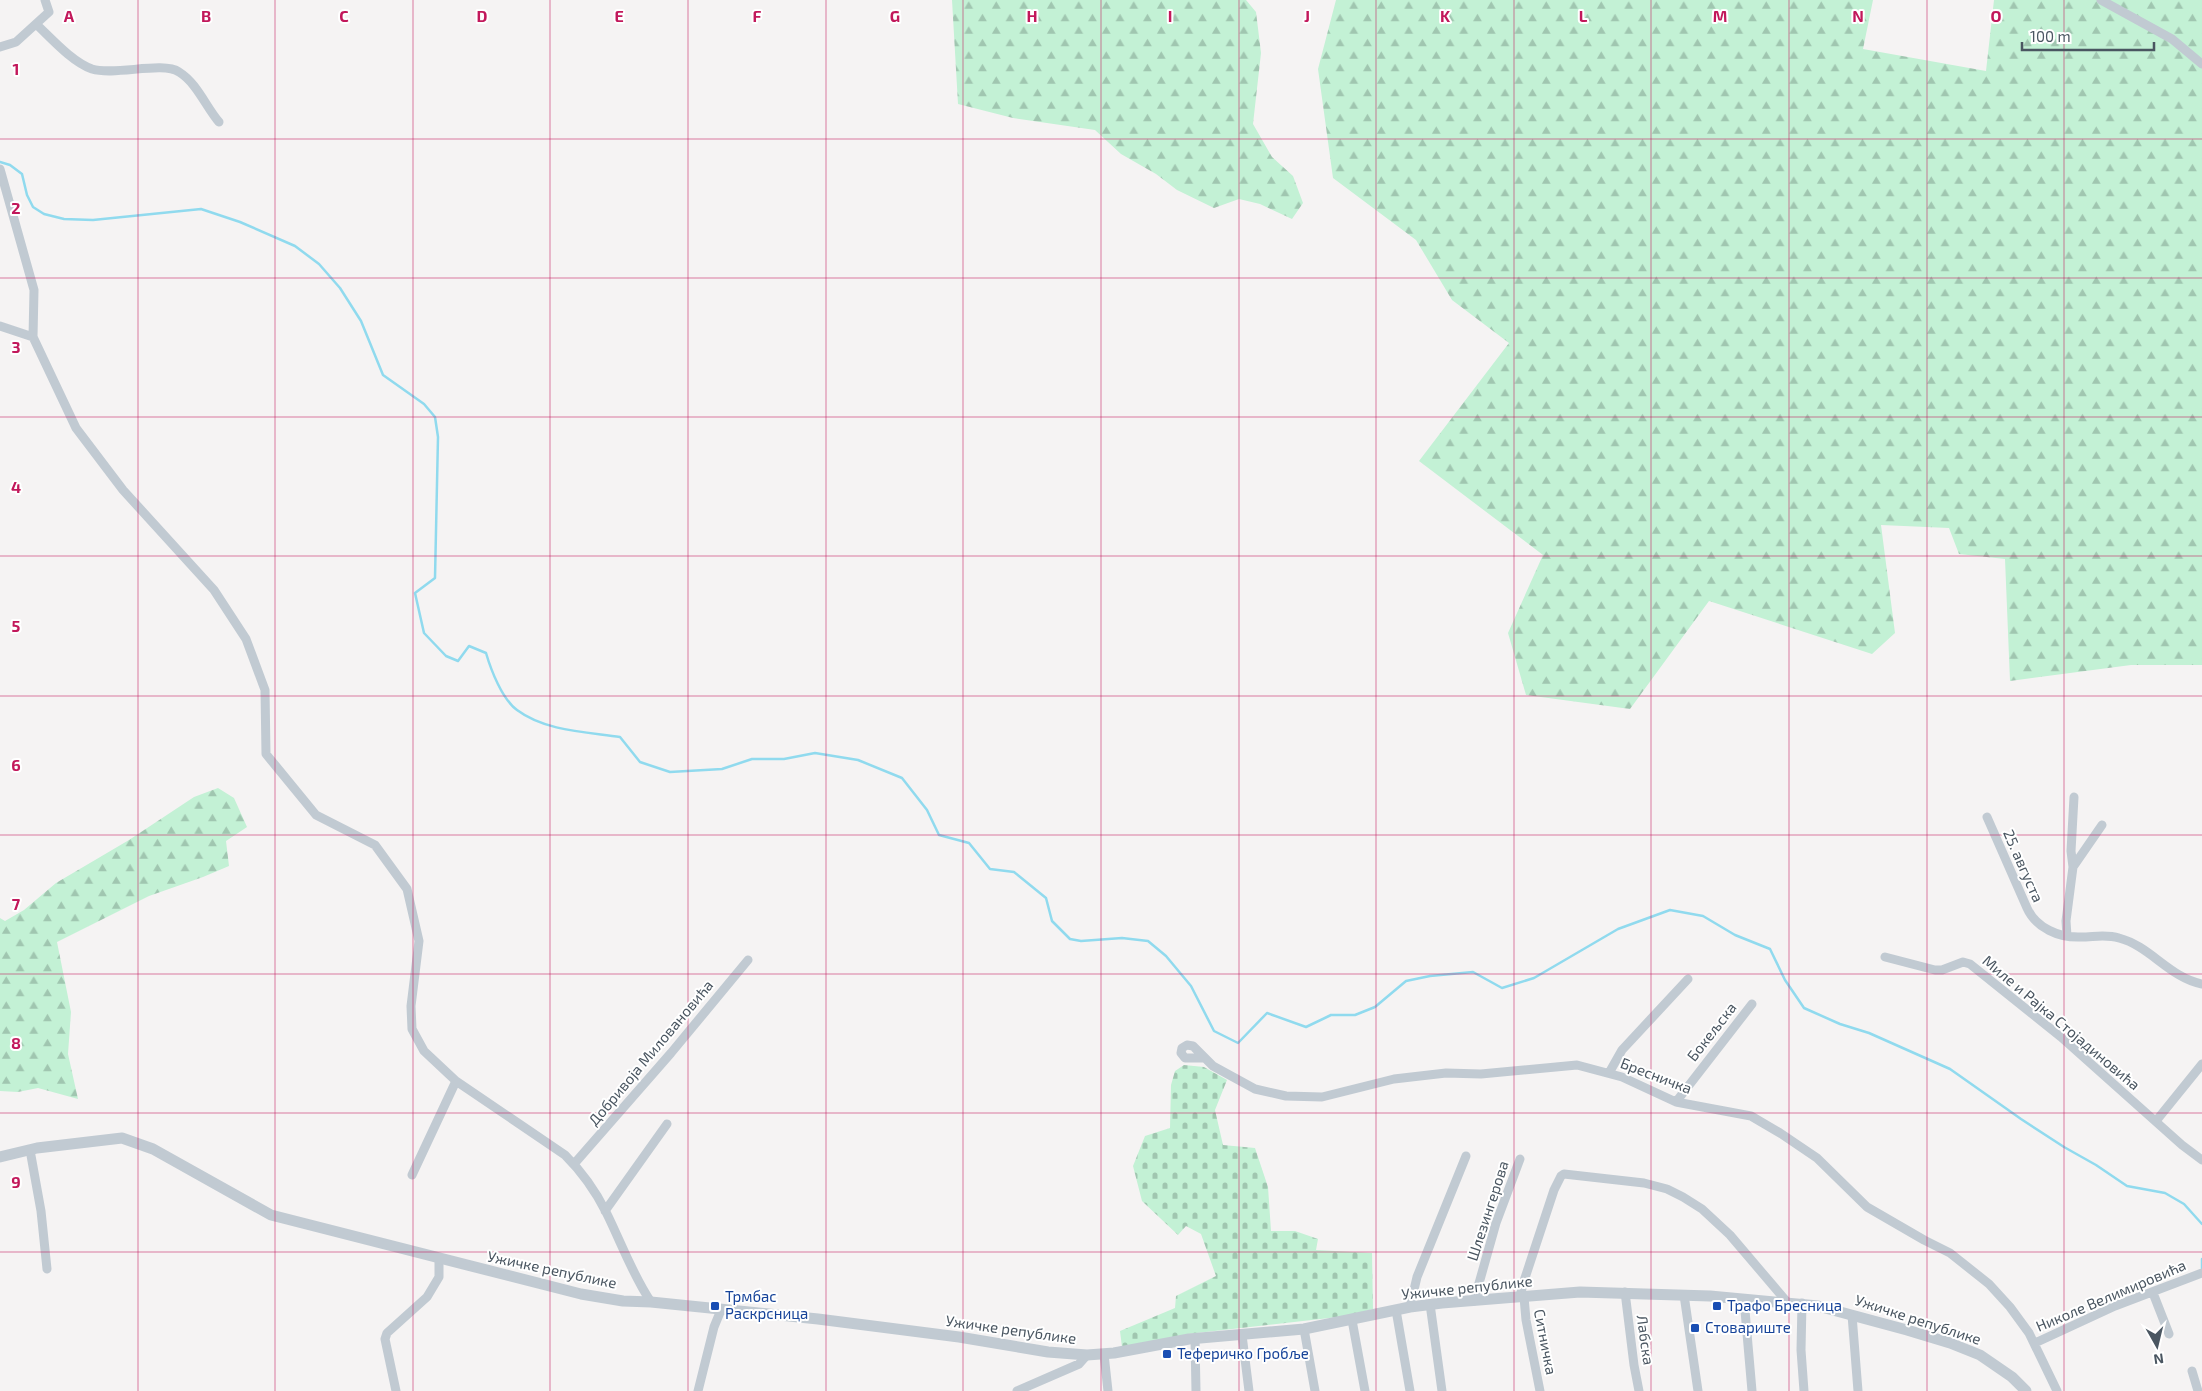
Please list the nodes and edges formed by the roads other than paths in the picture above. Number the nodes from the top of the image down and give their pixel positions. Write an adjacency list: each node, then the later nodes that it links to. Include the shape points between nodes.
1 (46, 0): 3 (street, via 48,12)
2 (2101, 0): 5 (street, via 2172,39)
3 (36, 24): 4 (street, via 16,42); 6 (street, via 69,55 92,69 122,72 164,68 178,71)
4 (0, 47)
5 (2202, 64)
6 (219, 122)
7 (1, 172): 9 (street, via 34,290)
8 (0, 326): 9 (street)
9 (33, 337): 23 (street, via 76,428 123,490 214,590 246,640 265,690 266,754 316,815 375,845 407,888 419,941 411,1006 412,1029 424,1051)
10 (2074, 798): 13 (street)
11 (1987, 817): 14 (street, 25. августа, via 2031,918 2051,931)
12 (2102, 825): 13 (street)
13 (2073, 868): 14 (street)
14 (2067, 936): 18 (street, 25. августа, via 2119,938 2150,954 2182,977)
15 (1885, 957): 25 (street, Миле и Рајка Стојадиновића, via 1935,970 1963,962 1970,964 2061,1037)
16 (748, 960): 32 (street, Добривоја Миловановића)
17 (1688, 979): 22 (street, via 1622,1050)
18 (2202, 984)
19 (1752, 1004): 24 (street, Бокељска)
20 (1204, 1058): 22 (street, Бресничка, via 1255,1088 1305,1098 1446,1073 1482,1074 1570,1065)
21 (2202, 1064): 25 (street)
22 (1608, 1073): 24 (street, Бресничка)
23 (456, 1081): 32 (street); 33 (street)
24 (1676, 1102): 57 (street, Бресничка, via 1751,1116 1803,1148 1868,1206 1950,1252 1970,1268 2010,1307)
25 (2156, 1121): 31 (street, Миле и Рајка Стојадиновића)
26 (667, 1124): 34 (street)
27 (30, 1150): 29 (street, Ужичке републике); 35 (street, Ужичке републике, via 122,1138 153,1149 271,1216); 36 (street)
28 (1466, 1156): 48 (street, via 1417,1276)
29 (0, 1157)
30 (1520, 1159): 43 (street, Шлезингерова, via 1496,1223)
31 (2202, 1160)
32 (574, 1164): 34 (street)
33 (412, 1175)
34 (605, 1211): 44 (street, via 622,1251)
35 (440, 1260): 44 (street, Ужичке републике, via 602,1299); 61 (street, via 439,1277 427,1298 386,1333)
36 (47, 1269)
37 (2200, 1274): 39 (street, Николе Велимировића)
38 (1625, 1292): 40 (street, Ужичке републике); 41 (street, Ужичке републике); 72 (street, Лабска)
39 (2153, 1293): 54 (street); 57 (street, Николе Велимировића, via 2115,1306)
40 (1684, 1295): 42 (street, Ужичке републике); 73 (street)
41 (1522, 1297): 43 (street, Ужичке републике); 45 (street, via 1528,1268 1564,1174 1632,1181 1683,1196 1730,1235); 71 (street, Ситничка)
42 (1744, 1299): 45 (street, Ужичке републике); 74 (street)
43 (1474, 1301): 46 (street, Ужичке републике)
44 (652, 1302): 49 (street, Ужичке републике)
45 (1787, 1302): 47 (street, Ужичке републике)
46 (1430, 1304): 48 (street, Ужичке републике); 70 (street)
47 (1802, 1304): 51 (street, Ужичке републике); 75 (street)
48 (1410, 1307): 50 (street, Ужичке републике)
49 (721, 1310): 59 (street, Ужичке републике, via 818,1319); 62 (street)
50 (1396, 1310): 52 (street, Ужичке републике); 69 (street)
51 (1852, 1314): 76 (street); 77 (street, Ужичке републике, via 1971,1351 1997,1366)
52 (1352, 1320): 53 (street, Ужичке републике); 68 (street)
53 (1304, 1329): 55 (street, Ужичке републике); 67 (street)
54 (2169, 1334)
55 (1242, 1335): 56 (street, Ужичке републике); 66 (street)
56 (1195, 1339): 58 (street, Ужичке републике); 65 (street)
57 (2035, 1343): 78 (street, Бресничка)
58 (1104, 1354): 59 (street, Ужичке републике); 64 (street)
59 (1087, 1355): 63 (street, via 1079,1364)
60 (2192, 1371): 79 (street)
61 (396, 1391)
62 (698, 1391)
63 (1017, 1391)
64 (1108, 1391)
65 (1196, 1391)
66 (1249, 1391)
67 (1315, 1391)
68 (1365, 1391)
69 (1410, 1391)
70 (1442, 1391)
71 (1540, 1391)
72 (1639, 1391)
73 (1698, 1391)
74 (1752, 1391)
75 (1804, 1391)
76 (1858, 1391)
77 (2026, 1391)
78 (2057, 1391)
79 (2198, 1391)

